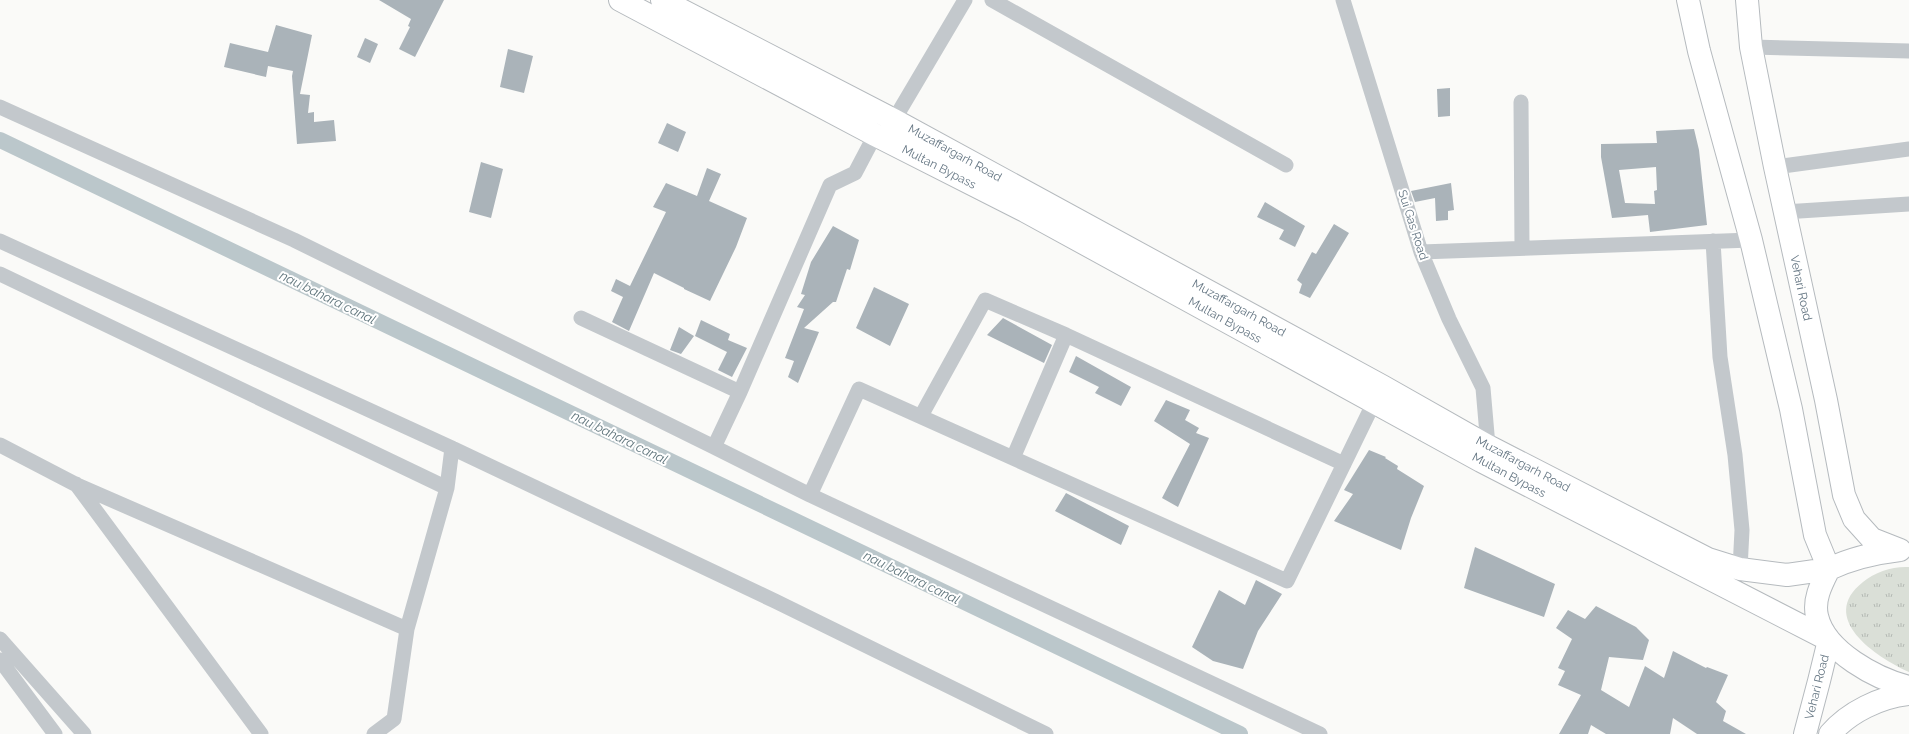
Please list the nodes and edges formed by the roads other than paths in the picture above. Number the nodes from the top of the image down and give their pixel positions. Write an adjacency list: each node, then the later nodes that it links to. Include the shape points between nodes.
1 (620, 0): 13 (main road, Multan Bypass)
2 (662, 0): 12 (main road, Muzaffargarh Road)
3 (965, 0): 12 (street)
4 (992, 0): 15 (street)
5 (1342, 0): 23 (street, Sui Gas Road)
6 (1688, 0): 19 (main road, via 1699,51)
7 (1747, 0): 8 (main road, Vehari Road)
8 (1751, 47): 9 (street); 16 (main road, Vehari Road)
9 (1909, 51)
10 (1521, 102): 22 (street)
11 (0, 107): 32 (street, via 294,240)
12 (894, 120): 28 (main road, Muzaffargarh Road)
13 (875, 135): 27 (street, via 855,173 830,185); 28 (main road, Multan Bypass)
14 (1909, 149): 16 (street)
15 (1286, 165)
16 (1775, 167): 18 (main road, Vehari Road)
17 (1909, 204): 18 (street)
18 (1784, 212): 39 (main road, Vehari Road, via 1844,494 1854,520 1872,539)
19 (1751, 240): 21 (street); 41 (main road, via 1791,409 1815,535)
20 (0, 241): 33 (street)
21 (1713, 241): 22 (street); 40 (street, via 1720,357 1735,455 1742,530)
22 (1522, 248): 23 (street)
23 (1421, 252): 31 (street, Sui Gas Road, via 1449,319 1483,388)
24 (0, 274): 37 (street)
25 (581, 318): 27 (street)
26 (1066, 335): 29 (street, via 985,300); 34 (street); 35 (street)
27 (740, 392): 32 (street)
28 (1378, 393): 31 (main road, Muzaffargarh Road); 35 (street); 43 (main road, Multan Bypass, via 1480,461)
29 (921, 416): 34 (street); 38 (street, via 859,389)
30 (0, 445): 36 (street)
31 (1488, 446): 40 (main road, Muzaffargarh Road, via 1708,559)
32 (714, 447): 38 (street)
33 (452, 448): 37 (street); 54 (street, via 775,601)
34 (1013, 458): 35 (street, via 1288,581)
35 (1344, 464)
36 (75, 484): 42 (street); 51 (street)
37 (447, 488): 42 (street)
38 (810, 495): 55 (street)
39 (1904, 550): 41 (main road, Muzaffargarh Road, via 1872,554)
40 (1740, 569): 41 (main road, Muzaffargarh Road, via 1787,575)
41 (1829, 569): 43 (main road, via 1818,591 1817,616)
42 (407, 629): 48 (street)
43 (1829, 640): 46 (main road, via 1848,658 1871,673); 56 (main road, Vehari Road)
44 (1, 643): 50 (street)
45 (0, 660): 49 (street)
46 (1909, 687)
47 (1909, 694): 57 (main road, via 1874,703 1852,715)
48 (394, 719): 52 (street); 53 (street)
49 (55, 734)
50 (84, 734)
51 (261, 734)
52 (374, 734)
53 (397, 734)
54 (1046, 734)
55 (1320, 734)
56 (1804, 734)
57 (1830, 734)

